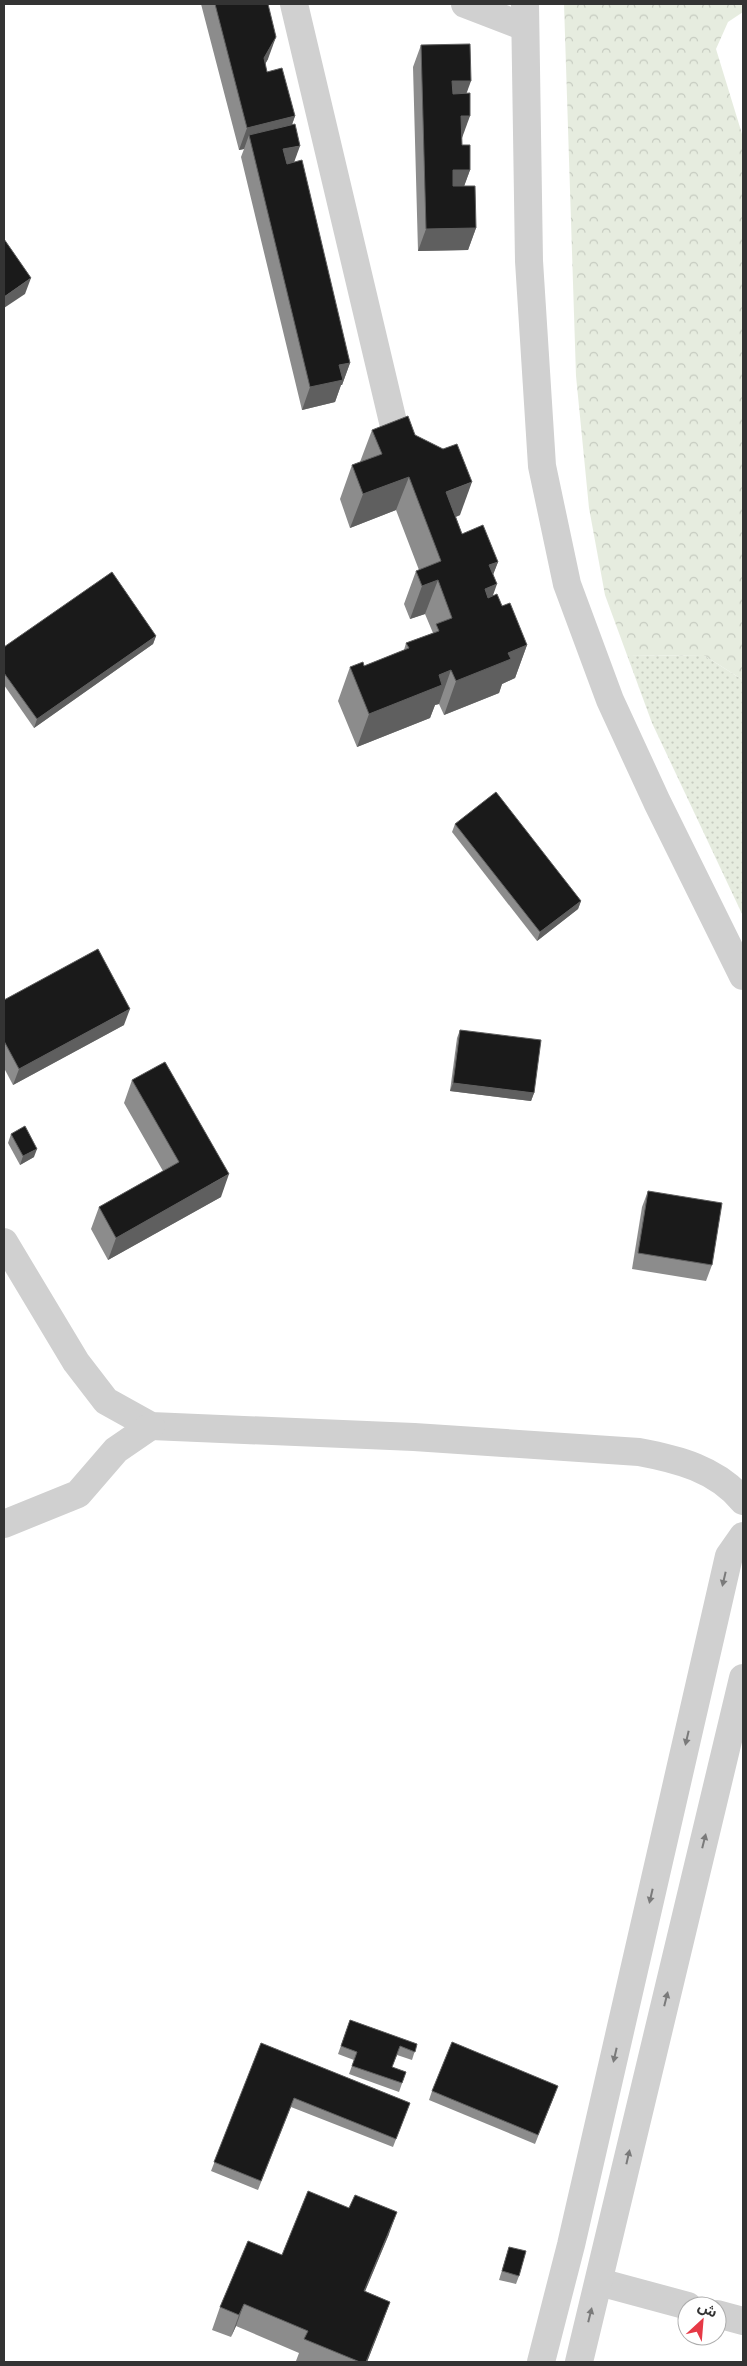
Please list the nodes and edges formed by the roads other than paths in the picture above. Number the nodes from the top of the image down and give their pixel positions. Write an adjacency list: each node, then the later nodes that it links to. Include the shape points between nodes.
1 (294, 4): 4 (street)
2 (465, 4): 3 (street)
3 (525, 15): 5 (street, via 529,261 542,466 567,584 610,700)
4 (393, 422)
5 (743, 976)
6 (4, 1242): 7 (street, via 76,1362 106,1402)
7 (152, 1426): 8 (street, via 414,1437 639,1452 675,1459 706,1471); 9 (street, via 116,1450 78,1494)
8 (743, 1500)
9 (4, 1524)
10 (743, 1536): 16 (street, one-way to 16, via 729,1556)
11 (743, 1678): 12 (street, one-way to 11)
12 (599, 2282): 13 (street); 17 (street, one-way to 12)
13 (677, 2303)
14 (727, 2317): 15 (street)
15 (743, 2321)
16 (541, 2362)
17 (578, 2362)

